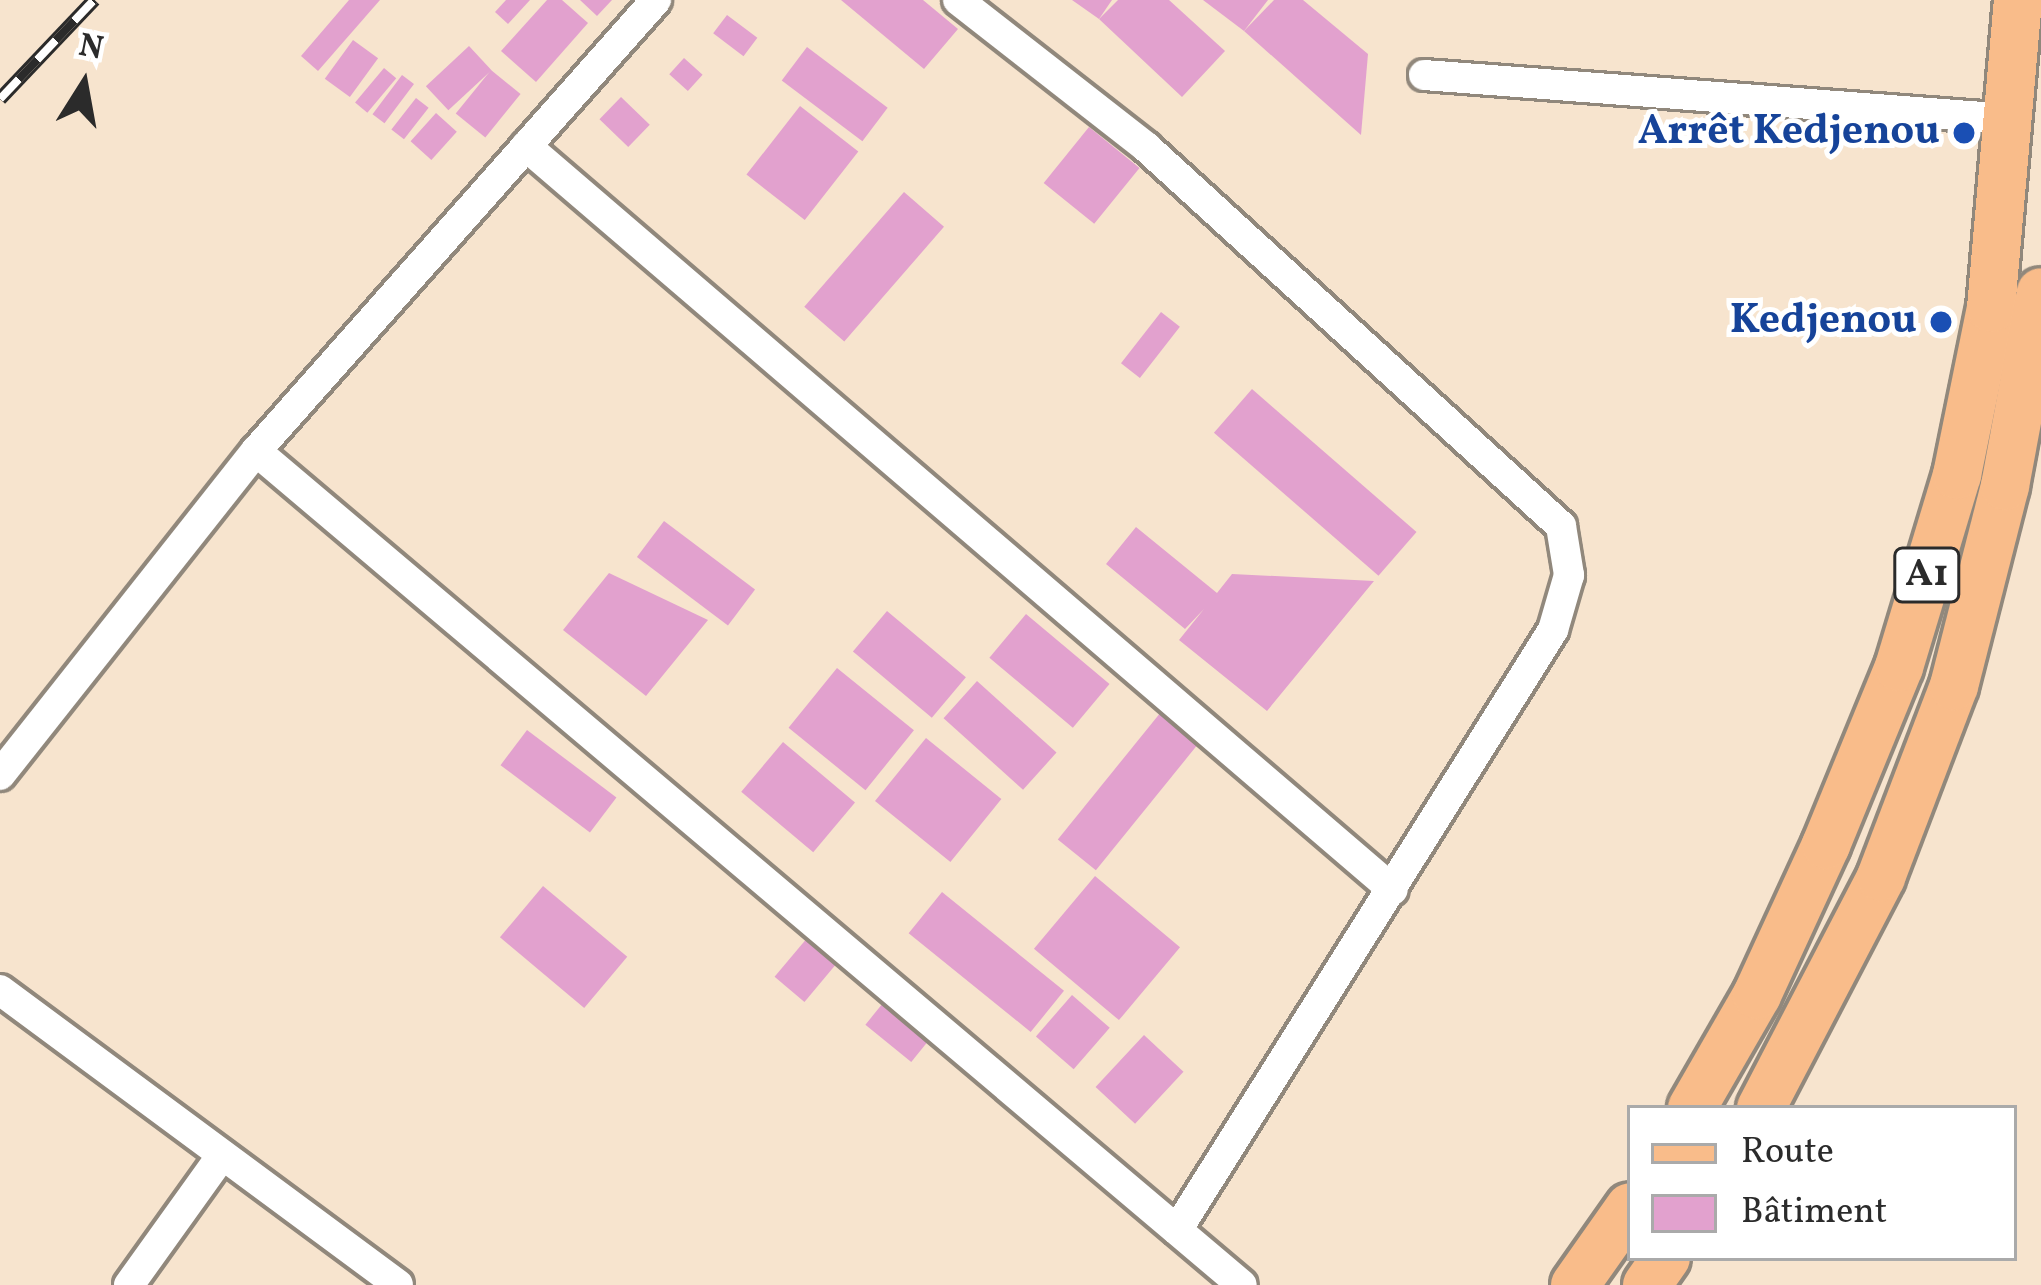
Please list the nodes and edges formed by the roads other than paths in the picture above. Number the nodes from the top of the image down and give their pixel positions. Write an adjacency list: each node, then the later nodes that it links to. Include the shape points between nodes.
1 (656, 0): 6 (street)
2 (958, 0): 11 (street, via 1146,147 1561,526 1569,575 1553,630)
3 (2018, 0): 5 (main road, A1)
4 (1424, 75): 5 (street)
5 (2009, 119): 13 (main road, A1, via 1991,308 1966,434 1899,668 1757,995)
6 (526, 146): 9 (street); 11 (street)
7 (2041, 292): 8 (main road, A1)
8 (2034, 368): 14 (main road, A1, via 1954,686 1881,877)
9 (256, 451): 10 (street); 17 (street)
10 (0, 775)
11 (1393, 890): 17 (street)
12 (0, 990): 15 (street)
13 (1694, 1105)
14 (1763, 1105)
15 (222, 1155): 18 (street); 19 (street)
16 (1627, 1211): 21 (main road)
17 (1177, 1229): 20 (street)
18 (129, 1285)
19 (398, 1285)
20 (1242, 1285)
21 (1575, 1285)

